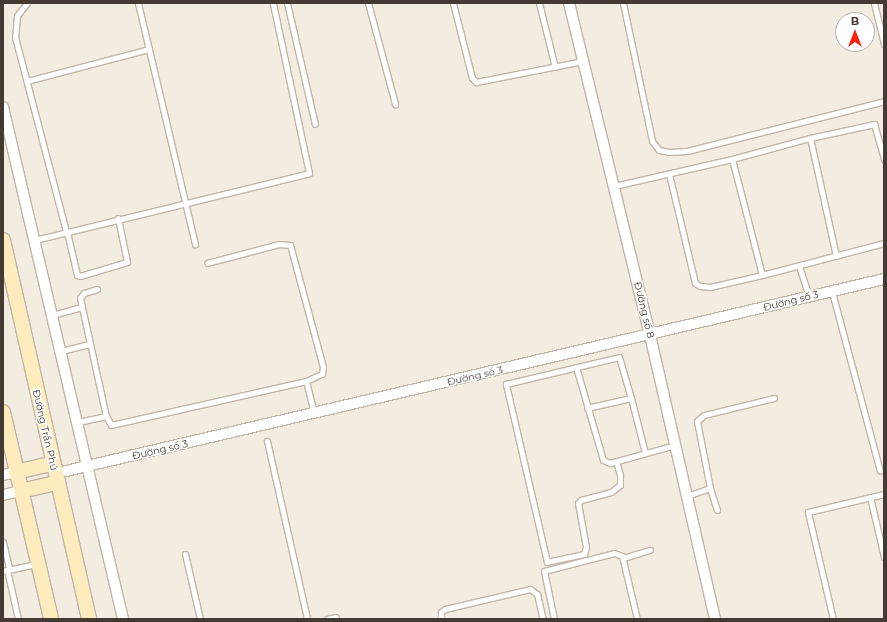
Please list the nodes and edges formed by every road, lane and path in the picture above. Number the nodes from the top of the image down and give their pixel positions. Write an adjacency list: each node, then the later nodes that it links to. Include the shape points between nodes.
1 (28, 3): 15 (lane, via 17,16 15,25 15,37)
2 (138, 3): 12 (lane)
3 (273, 3): 25 (lane, via 309,173)
4 (287, 3): 19 (lane)
5 (368, 3): 17 (lane)
6 (453, 3): 14 (lane, via 472,78 476,82)
7 (539, 3): 14 (lane)
8 (569, 3): 13 (street, Đường số 8)
9 (623, 3): 16 (lane, via 652,141 659,150 688,151)
10 (874, 3): 11 (lane)
11 (884, 44)
12 (149, 49): 15 (lane); 25 (lane)
13 (583, 62): 14 (lane); 24 (street, Đường số 8)
14 (555, 67)
15 (27, 81): 27 (lane)
16 (884, 101)
17 (395, 104)
18 (3, 107): 29 (street)
19 (315, 124)
20 (810, 138): 21 (lane); 22 (lane, via 874,124); 32 (lane)
21 (732, 158): 23 (lane); 35 (lane)
22 (884, 160)
23 (669, 174): 24 (lane); 35 (lane, via 696,283 710,287)
24 (614, 186): 42 (street, Đường số 8)
25 (186, 202): 26 (lane); 31 (lane)
26 (118, 218): 27 (lane); 27 (lane, via 127,262 88,274 77,275)
27 (66, 232): 29 (lane)
28 (3, 240): 58 (main road, Đường Trần Phú)
29 (34, 240): 41 (street)
30 (884, 243): 32 (lane)
31 (195, 244)
32 (836, 256): 34 (lane)
33 (207, 263): 46 (lane, via 279,244 290,245 323,367 319,377)
34 (799, 266): 35 (lane); 39 (lane)
35 (762, 275)
36 (884, 279): 38 (street, Đường số 3)
37 (97, 289): 40 (lane, via 81,295)
38 (832, 292): 39 (street, Đường số 3); 61 (lane)
39 (809, 297): 42 (street, Đường số 3)
40 (82, 307): 41 (lane); 43 (lane)
41 (52, 315): 44 (street)
42 (650, 335): 51 (street, Đường số 3); 55 (street, Đường số 8)
43 (89, 344): 44 (lane); 52 (lane)
44 (61, 351): 53 (street)
45 (576, 367): 47 (lane, via 619,357); 49 (lane); 57 (lane, via 506,384 547,562 584,554 586,547 578,503 611,492 620,485)
46 (306, 381): 51 (lane); 52 (lane, via 118,425 111,425)
47 (631, 398): 49 (lane); 56 (lane)
48 (774, 398): 64 (lane, via 699,417 697,421)
49 (587, 408): 57 (lane, via 600,458 610,463)
50 (3, 412): 62 (main road)
51 (314, 414): 59 (street, Đường số 3)
52 (106, 416): 53 (lane)
53 (78, 422): 59 (street)
54 (267, 441): 84 (lane)
55 (675, 445): 56 (lane); 68 (street, Đường số 8)
56 (645, 454): 57 (lane)
57 (616, 461)
58 (52, 464): 60 (street); 62 (main road); 63 (main road, Đường Trần Phú)
59 (88, 467): 60 (street, Đường số 3); 82 (street)
60 (66, 471): 63 (street)
61 (880, 471)
62 (10, 474): 65 (main road)
63 (57, 483): 65 (main road); 81 (main road, Đường Trần Phú)
64 (710, 488): 68 (lane); 70 (lane)
65 (21, 491): 67 (street); 76 (main road)
66 (884, 494): 69 (lane)
67 (3, 495)
68 (687, 496): 90 (street, Đường số 8)
69 (870, 497): 74 (lane); 91 (lane, via 808,512)
70 (716, 510)
71 (3, 542): 77 (lane)
72 (650, 550): 75 (lane)
73 (185, 554): 83 (lane)
74 (884, 557)
75 (623, 558): 88 (lane, via 614,553 544,571); 89 (lane)
76 (38, 564): 77 (lane); 80 (main road)
77 (6, 570): 79 (lane)
78 (336, 617): 85 (lane)
79 (18, 619)
80 (51, 619)
81 (89, 619)
82 (123, 619)
83 (200, 619)
84 (307, 619)
85 (327, 619)
86 (441, 619): 87 (lane, via 441,612 445,609 530,588 537,594)
87 (543, 619)
88 (554, 619)
89 (637, 619)
90 (715, 619)
91 (833, 619)

